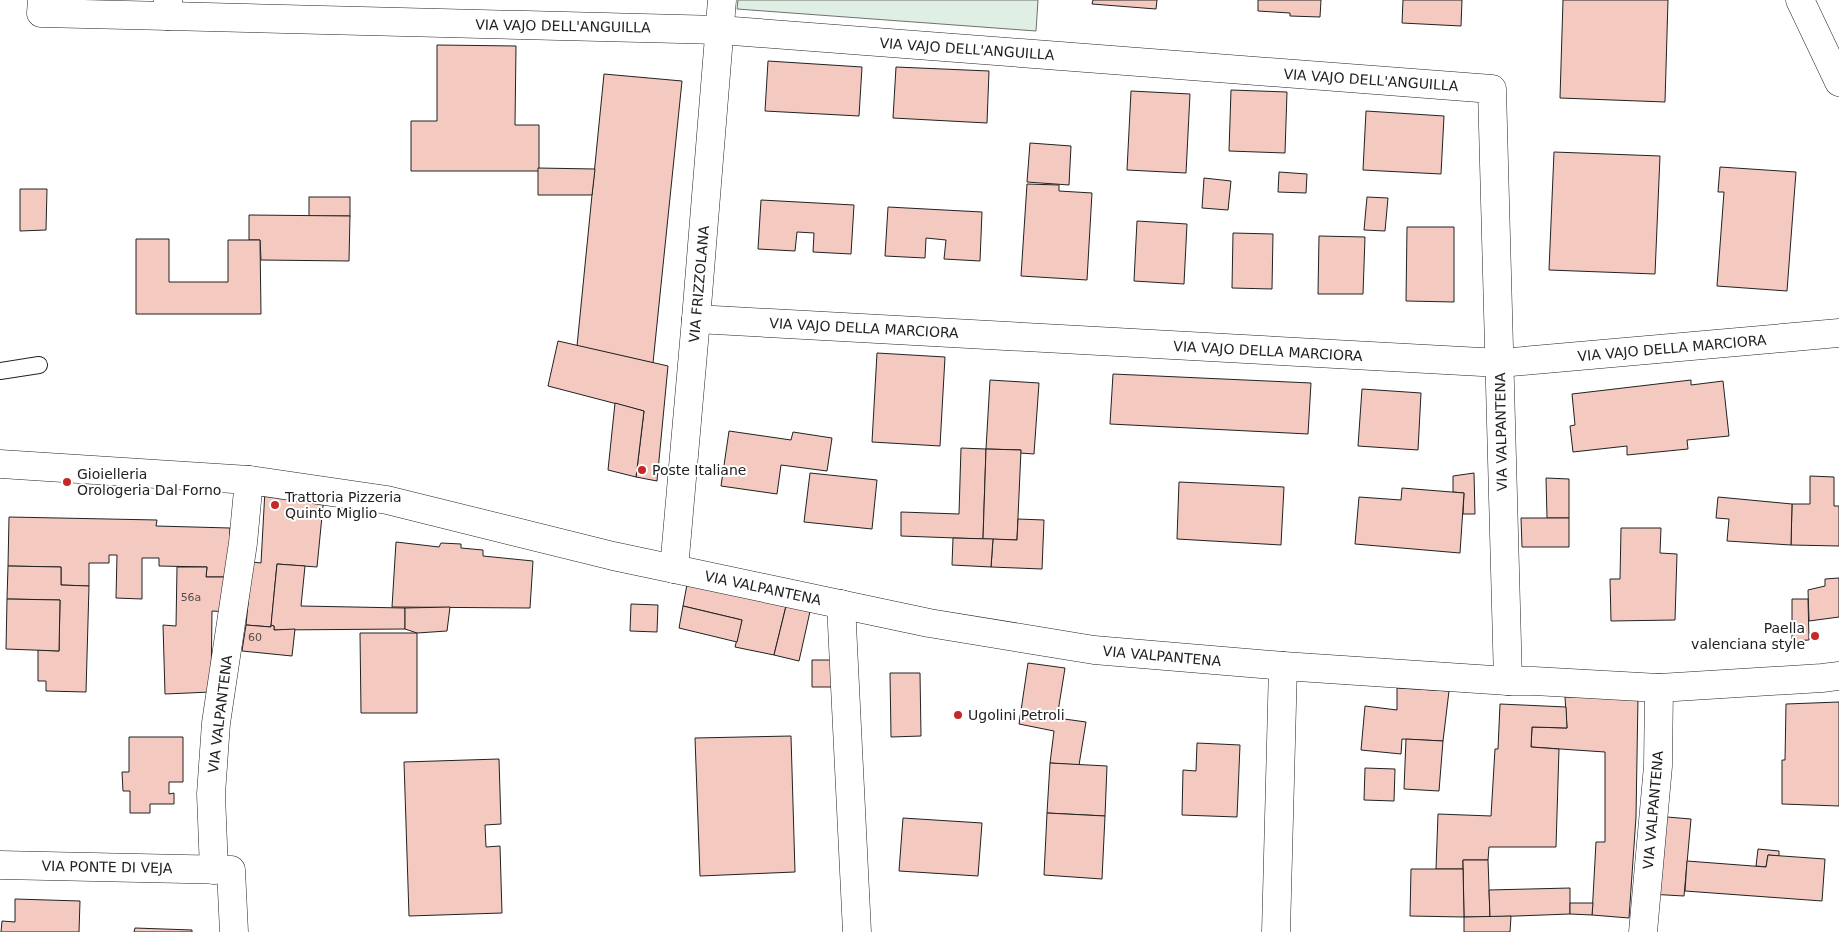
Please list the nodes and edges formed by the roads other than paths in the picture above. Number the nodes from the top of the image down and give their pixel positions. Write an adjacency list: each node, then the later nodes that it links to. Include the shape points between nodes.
1 (42, 0): 4 (street, VIA VAJO DELL'ANGUILLA, via 41,13)
2 (722, 0): 5 (street, VIA FRIZZOLANA)
3 (1800, 0): 6 (street)
4 (168, 8): 5 (street, VIA VAJO DELL'ANGUILLA)
5 (720, 30): 7 (street, VIA FRIZZOLANA); 9 (street, VIA VAJO DELL'ANGUILLA, via 1492,89)
6 (1839, 82)
7 (696, 319): 9 (street, VIA VAJO DELLA MARCIORA); 14 (street, VIA FRIZZOLANA)
8 (1839, 332): 9 (street, VIA VAJO DELLA MARCIORA)
9 (1500, 363): 18 (street, VIA VALPANTENA)
10 (39, 365): 11 (lane)
11 (0, 371)
12 (0, 464): 13 (street, VIA VALPANTENA)
13 (249, 480): 14 (street, VIA VALPANTENA, via 387,500); 21 (street, VIA VALPANTENA, via 243,543 216,723 211,794)
14 (674, 569): 15 (street, VIA VALPANTENA)
15 (841, 604): 16 (street, VIA VALPANTENA, via 929,623 1094,650); 23 (street)
16 (1283, 666): 18 (street, VIA VALPANTENA); 24 (street)
17 (1839, 676): 19 (street, VIA VALPANTENA)
18 (1508, 681): 19 (street, VIA VALPANTENA)
19 (1659, 688): 25 (street, VIA VALPANTENA, via 1658,766)
20 (0, 865): 21 (street, VIA PONTE DI VEJA)
21 (214, 870): 22 (street, via 231,870)
22 (234, 932)
23 (857, 932)
24 (1276, 932)
25 (1643, 932)

